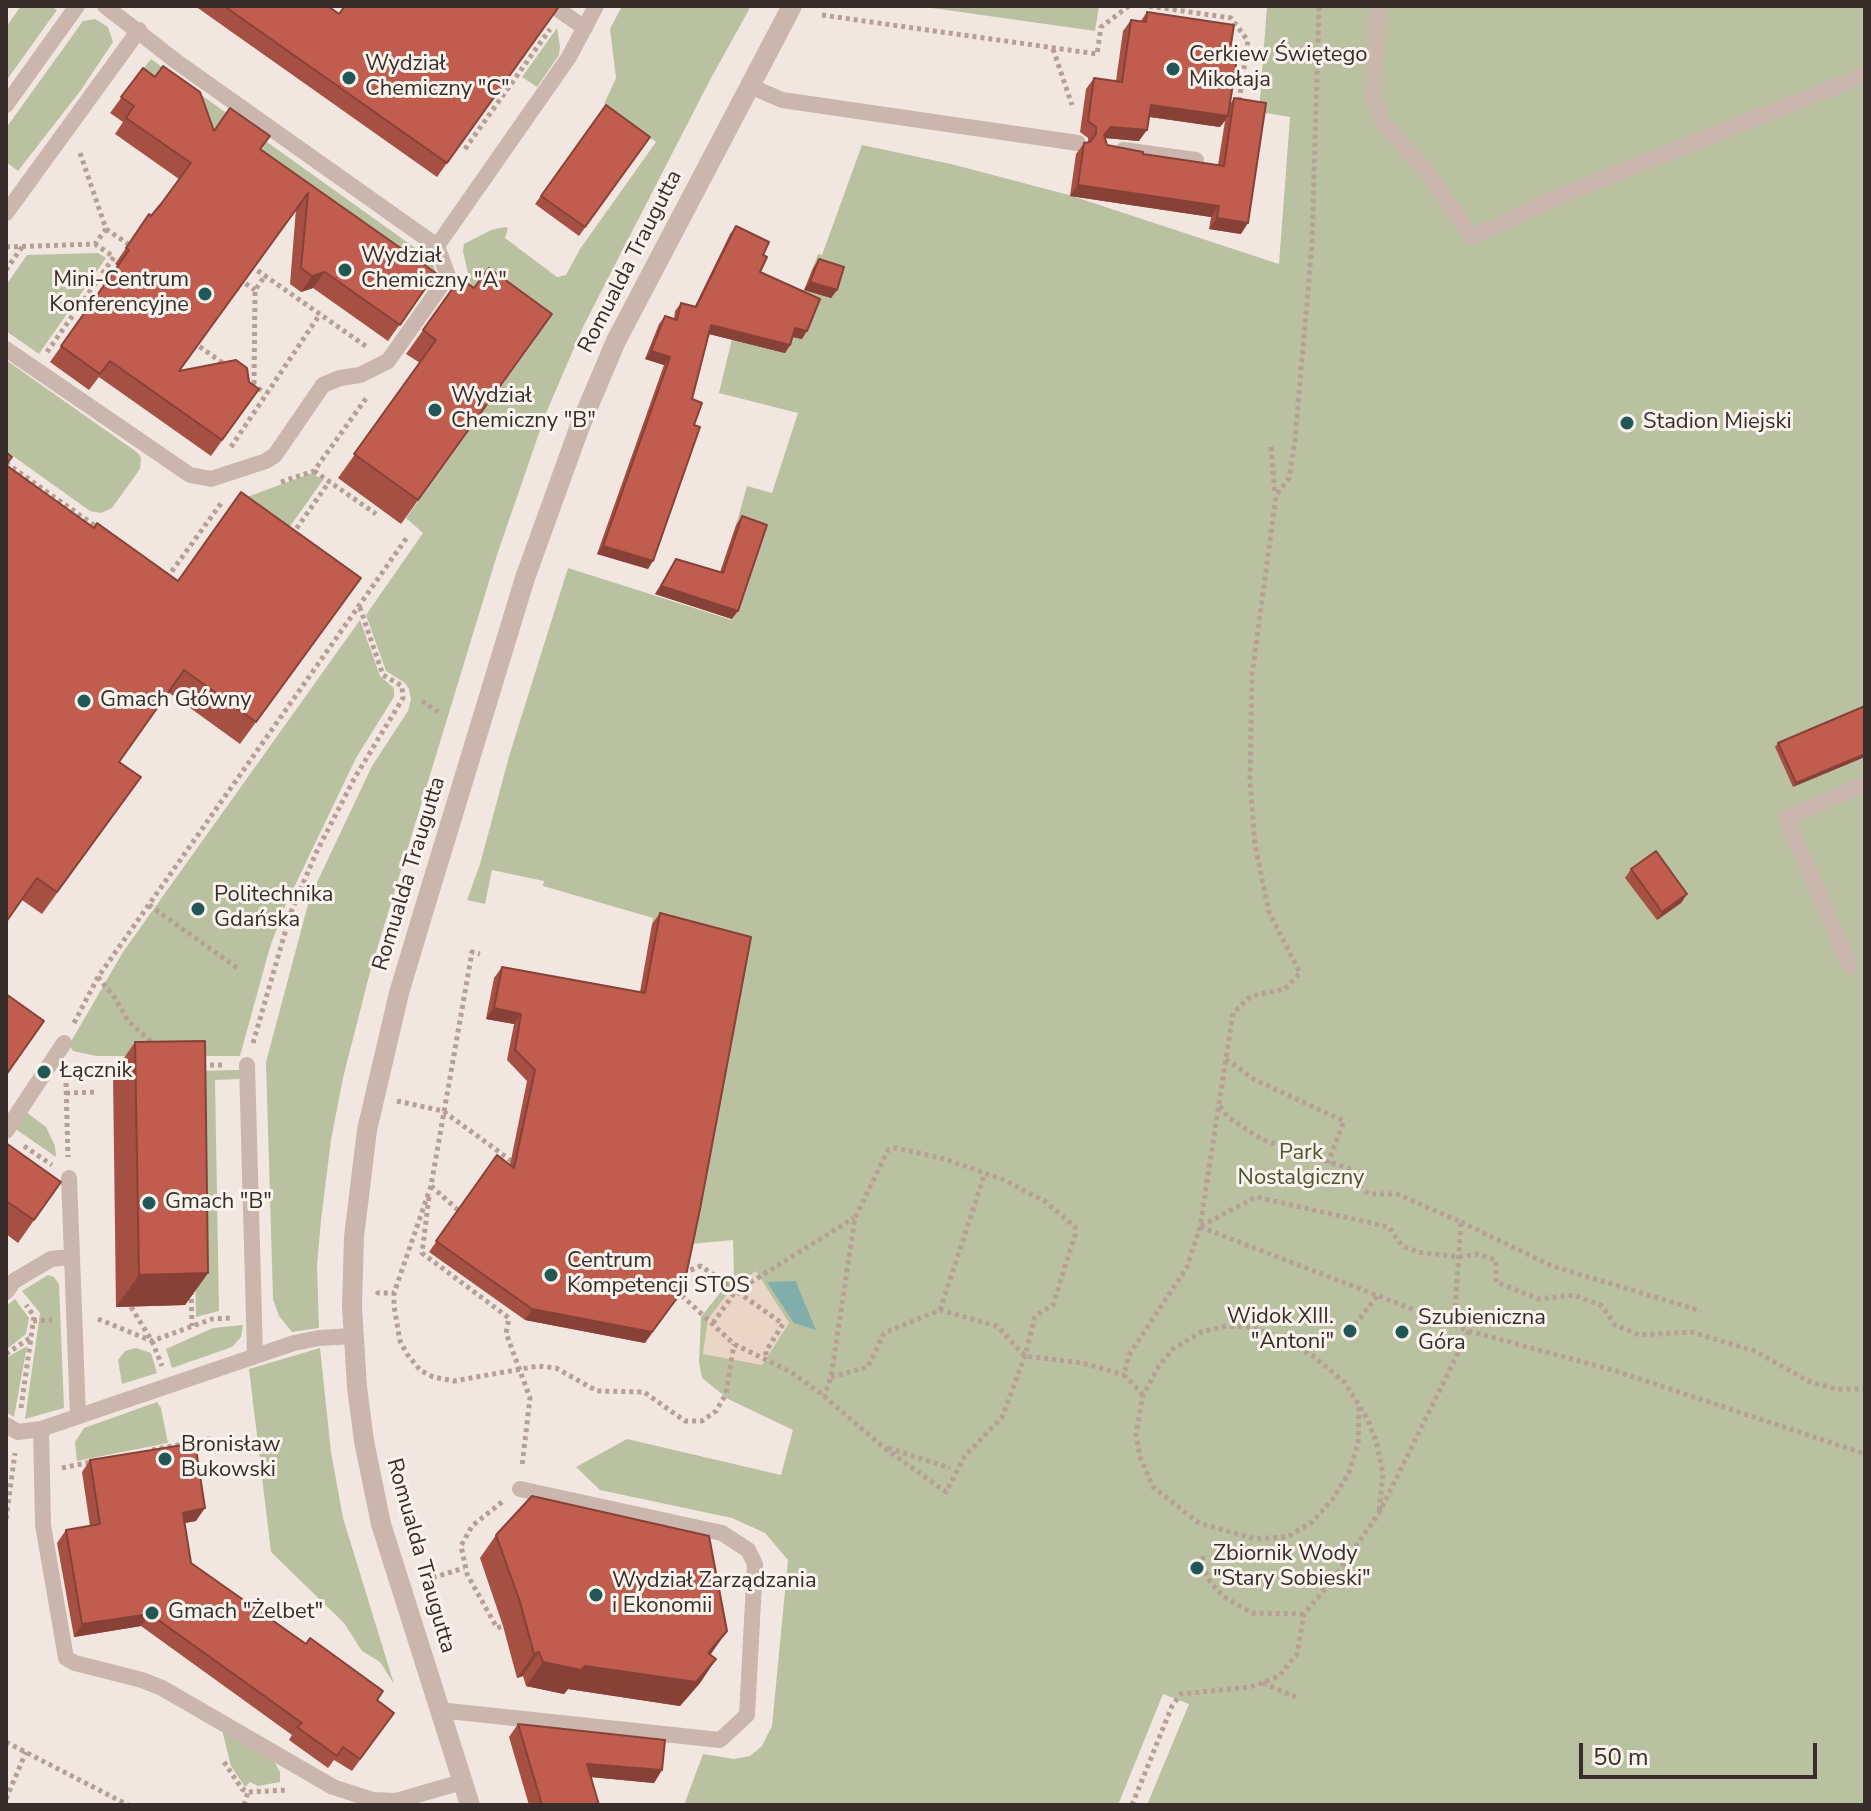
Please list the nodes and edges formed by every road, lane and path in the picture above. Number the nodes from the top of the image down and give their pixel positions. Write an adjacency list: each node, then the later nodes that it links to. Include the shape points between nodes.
1 (77, 6): 18 (lane)
2 (105, 6): 10 (lane)
3 (596, 6): 12 (lane)
4 (792, 6): 16 (street, Romualda Traugutta)
5 (1129, 6): 14 (path, via 1101,27 1097,54)
6 (1149, 6): 17 (path, via 1231,18 1248,41)
7 (1319, 6): 51 (path, via 1312,244 1297,425 1289,478)
8 (1378, 6): 15 (lane, via 1374,100 1384,124 1427,172 1472,237 1564,194)
9 (557, 9): 12 (lane); 23 (path, via 518,80 462,147)
10 (124, 12): 13 (lane)
11 (822, 15): 14 (path)
12 (585, 28): 29 (lane)
13 (139, 30): 25 (lane); 29 (lane)
14 (1053, 48): 19 (path)
15 (1865, 75)
16 (750, 86): 20 (lane, via 782,100); 112 (street, Romualda Traugutta, via 609,355 525,578 381,1065 354,1237)
17 (1239, 101)
18 (6, 105)
19 (1072, 105)
20 (1078, 143)
21 (78, 146): 26 (path)
22 (1107, 148): 24 (lane)
23 (471, 153)
24 (1196, 160)
25 (6, 213)
26 (106, 229): 27 (path); 28 (path)
27 (95, 244): 31 (path); 40 (path, via 114,257)
28 (128, 244)
29 (437, 246): 41 (lane, via 448,276)
30 (6, 247): 31 (path)
31 (22, 247): 33 (path)
32 (239, 258): 35 (path)
33 (6, 270)
34 (232, 274): 36 (path)
35 (265, 276): 36 (path); 37 (path, via 294,291)
36 (255, 290): 42 (path)
37 (320, 314): 41 (path); 44 (path)
38 (187, 338): 42 (path)
39 (6, 349): 41 (lane, via 190,475 211,479 275,455 323,385)
40 (41, 361)
41 (388, 361)
42 (254, 384): 44 (path)
43 (377, 390): 48 (path, via 368,394)
44 (265, 393): 46 (path)
45 (1271, 447): 51 (path)
46 (224, 458)
47 (6, 463): 58 (path)
48 (314, 471): 49 (path); 50 (path)
49 (329, 482): 55 (path); 60 (path)
50 (273, 485)
51 (1276, 496): 73 (path, via 1252,675 1251,814 1269,912 1300,973 1285,989 1251,996 1233,1013)
52 (233, 499): 53 (path)
53 (219, 504): 54 (path); 56 (path)
54 (228, 510)
55 (376, 514)
56 (209, 519): 57 (path); 61 (path)
57 (218, 525)
58 (109, 535)
59 (408, 536): 62 (path)
60 (291, 537)
61 (159, 589)
62 (359, 605): 66 (path); 75 (path, via 383,675 402,686 403,698 354,779 297,897)
63 (422, 701): 64 (path)
64 (438, 712)
65 (1865, 784): 68 (lane, via 1786,818)
66 (149, 905): 69 (path); 70 (path)
67 (480, 954): 83 (path, via 472,952)
68 (1850, 966)
69 (240, 970)
70 (98, 977): 71 (path); 72 (path, via 128,1021)
71 (64, 1043): 78 (path); 84 (lane)
72 (163, 1057)
73 (1226, 1059): 82 (path); 85 (path, via 1255,1080 1344,1121)
74 (212, 1065): 76 (path)
75 (247, 1065): 117 (lane)
76 (190, 1066)
77 (125, 1067): 78 (path)
78 (65, 1068): 80 (path)
79 (98, 1092): 80 (path)
80 (66, 1093): 88 (path)
81 (404, 1102): 83 (path)
82 (1219, 1105): 85 (path, via 1261,1139); 93 (path)
83 (443, 1111): 86 (path); 89 (path)
84 (12, 1136): 88 (path)
85 (1328, 1163): 92 (path, via 1353,1170 1355,1182 1369,1194 1397,1194)
86 (520, 1168)
87 (985, 1173): 91 (path, via 945,1159 888,1150); 103 (path); 118 (path, via 1046,1202 1075,1227 1053,1305 1035,1316)
88 (69, 1178): 94 (lane)
89 (431, 1186): 90 (path); 100 (path); 121 (path, via 422,1253 509,1318 506,1333)
90 (458, 1210)
91 (855, 1218): 98 (path); 123 (path)
92 (1461, 1222): 95 (path); 104 (path, via 1552,1266)
93 (1200, 1227): 95 (path, via 1256,1197 1389,1227 1402,1246); 101 (path); 122 (path, via 1187,1267 1129,1355)
94 (71, 1257): 97 (lane, via 51,1259 14,1281); 128 (lane)
95 (1459, 1257): 108 (path); 124 (path, via 1477,1254 1496,1260 1496,1282 1539,1299 1574,1295 1602,1306 1615,1325 1639,1335 1691,1332 1755,1351 1808,1381 1836,1389)
96 (191, 1280): 109 (path)
97 (6, 1292)
98 (735, 1292): 107 (path); 107 (path, via 701,1266 681,1273 680,1294); 120 (path, via 783,1324)
99 (378, 1293): 100 (path)
100 (394, 1293): 121 (path, via 400,1341 420,1370 454,1381)
101 (1378, 1295): 108 (path); 110 (path)
102 (131, 1307): 114 (path)
103 (940, 1310): 118 (path, via 997,1326); 123 (path, via 884,1333 868,1367)
104 (1701, 1311)
105 (101, 1319): 114 (path)
106 (212, 1319): 109 (path)
107 (713, 1323): 115 (path)
108 (1454, 1325): 111 (path)
109 (192, 1326): 114 (path)
110 (1350, 1331)
111 (1469, 1331): 134 (path, via 1616,1371); 139 (path)
112 (354, 1336): 117 (lane, via 319,1338); 145 (street, Romualda Traugutta, via 360,1415 377,1507)
113 (31, 1338): 116 (path)
114 (152, 1341): 119 (path)
115 (734, 1344): 120 (path); 121 (path, via 726,1394 702,1421 685,1421 644,1392 597,1391 556,1368)
116 (6, 1354)
117 (255, 1355): 128 (lane)
118 (1025, 1356): 122 (path, via 1083,1363); 132 (path, via 1002,1417 965,1456 946,1492)
119 (158, 1357)
120 (766, 1359): 126 (path)
121 (519, 1369): 138 (path, via 530,1398)
122 (1124, 1375): 125 (path)
123 (831, 1377): 126 (path)
124 (1865, 1389)
125 (1143, 1395): 127 (path, via 1173,1349 1201,1332 1237,1326 1271,1334 1313,1356 1345,1383); 127 (path, via 1136,1434 1153,1487 1199,1523 1255,1539 1287,1537 1312,1522 1332,1500 1349,1473 1358,1443)
126 (824, 1396): 132 (path)
127 (1359, 1407): 139 (path, via 1376,1441 1383,1474)
128 (78, 1416): 130 (lane)
129 (6, 1425): 130 (lane, via 18,1432)
130 (41, 1429): 149 (lane, via 43,1525 66,1658 162,1688 333,1787 373,1800 396,1801)
131 (214, 1438): 133 (path)
132 (883, 1447): 137 (path)
133 (151, 1450)
134 (1865, 1454)
135 (92, 1462): 136 (path)
136 (79, 1465)
137 (950, 1468)
138 (520, 1489): 142 (path, via 472,1526 461,1546 464,1568 497,1628); 145 (lane, via 722,1533 748,1550 755,1564 747,1715 720,1740)
139 (1379, 1513): 141 (path)
140 (1203, 1556): 141 (path, via 1210,1582 1224,1597 1252,1613)
141 (1304, 1614): 143 (path, via 1297,1654 1279,1676)
142 (503, 1626)
143 (1262, 1683): 144 (path); 154 (path, via 1181,1694)
144 (1296, 1697)
145 (439, 1710): 149 (street, Romualda Traugutta)
146 (6, 1742): 147 (path)
147 (26, 1752): 150 (path); 151 (path)
148 (224, 1762): 152 (path, via 248,1792)
149 (462, 1782): 153 (street, Romualda Traugutta)
150 (6, 1799)
151 (128, 1805)
152 (244, 1805)
153 (470, 1805)
154 (1132, 1805)

